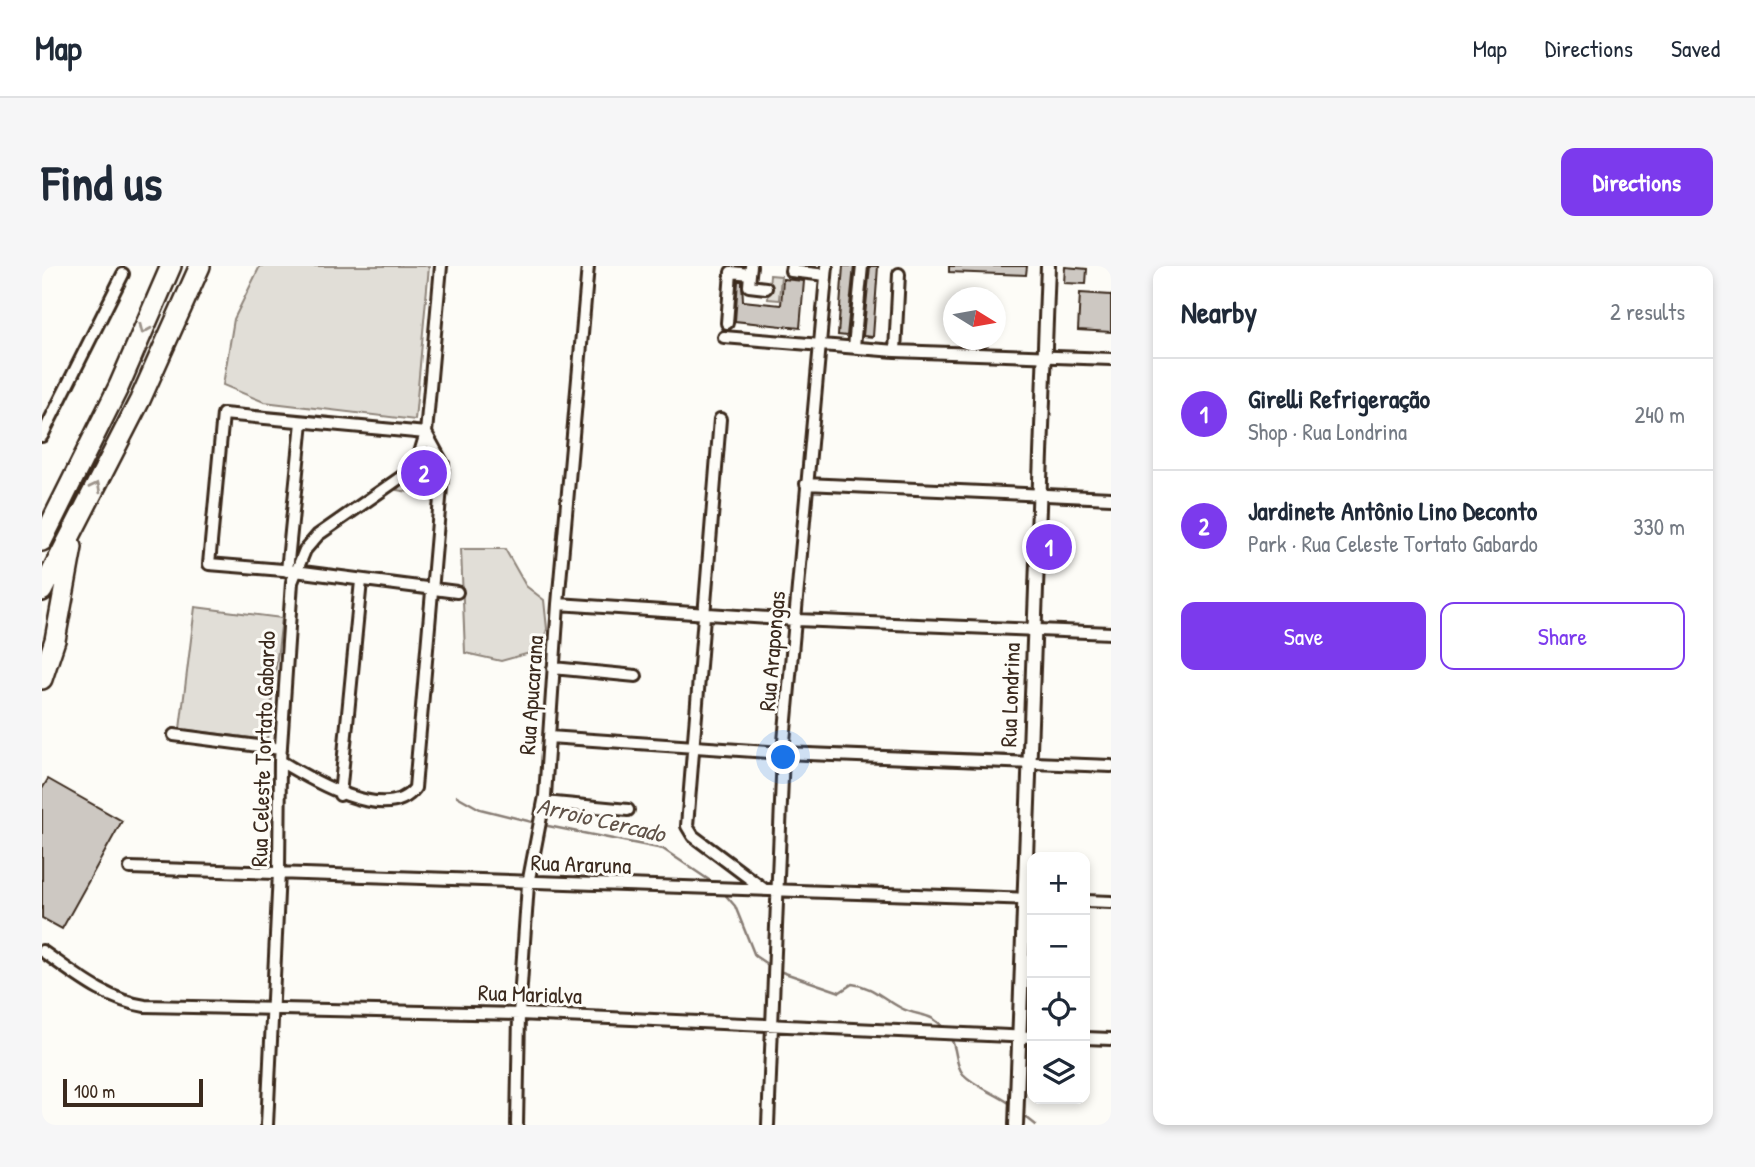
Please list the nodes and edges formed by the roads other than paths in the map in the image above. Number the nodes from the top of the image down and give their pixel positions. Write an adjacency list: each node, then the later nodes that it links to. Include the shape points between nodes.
1 (171, 266): 28 (highway, one-way to 28, via 119,386)
2 (200, 266): 27 (highway, one-way to 2, via 140,400)
3 (441, 266): 22 (street, Rua Celeste Tortato Gabardo)
4 (588, 266): 34 (street, Rua Apucarana)
5 (792, 266): 9 (street, via 791,271)
6 (862, 266): 16 (street)
7 (1048, 266): 18 (street, Rua Londrina)
8 (751, 270): 12 (street, via 749,286); 13 (street, via 732,272)
9 (826, 270): 15 (street, Rua Arapongas)
10 (123, 274): 23 (street)
11 (899, 274): 17 (street)
12 (766, 288)
13 (727, 323)
14 (724, 337): 15 (street)
15 (819, 345): 16 (street); 24 (street, Rua Arapongas)
16 (854, 348): 17 (street)
17 (895, 351): 18 (street)
18 (1045, 358): 19 (street); 25 (street, Rua Londrina)
19 (1111, 359)
20 (720, 419): 35 (street)
21 (302, 422): 22 (street); 29 (street); 29 (street, via 223,414 209,564)
22 (426, 433): 29 (street, Rua Celeste Tortato Gabardo, via 407,473 318,534); 31 (street, via 443,464)
23 (42, 436)
24 (806, 484): 25 (street); 36 (street, Rua Arapongas)
25 (1040, 496): 26 (street); 37 (street, Rua Londrina)
26 (1111, 498)
27 (75, 528): 32 (highway); 41 (highway, via 55,640)
28 (42, 541)
29 (291, 571): 30 (street); 45 (street, Rua Celeste Tortato Gabardo)
30 (361, 581): 31 (street); 50 (street)
31 (432, 590): 33 (street); 50 (street, via 415,788 410,795 382,802)
32 (42, 591)
33 (457, 592)
34 (558, 604): 35 (street); 39 (street, Rua Apucarana)
35 (705, 613): 36 (street); 44 (street)
36 (797, 620): 37 (street); 46 (street, Rua Arapongas)
37 (1034, 630): 38 (street); 48 (street, Rua Londrina)
38 (1111, 633)
39 (553, 668): 40 (street); 43 (street, Rua Apucarana)
40 (636, 676)
41 (42, 679)
42 (174, 735): 45 (street)
43 (549, 737): 44 (street); 51 (street, Rua Apucarana)
44 (692, 747): 46 (street); 57 (street, via 687,826 693,836)
45 (281, 749): 47 (street, Rua Celeste Tortato Gabardo)
46 (783, 753): 48 (street); 57 (street, Rua Arapongas)
47 (279, 761): 50 (street); 55 (street, Rua Celeste Tortato Gabardo)
48 (1029, 764): 49 (street); 53 (street, Rua Londrina)
49 (1111, 766)
50 (340, 795)
51 (544, 802): 52 (street); 56 (street, Rua Apucarana)
52 (628, 810)
53 (1028, 852)
54 (130, 868): 55 (street, Rua Araruna)
55 (279, 872): 56 (street, Rua Araruna); 63 (street, Rua Celeste Tortato Gabardo)
56 (528, 884): 57 (street, Rua Araruna); 64 (street, Rua Apucarana)
57 (770, 890): 58 (street, Rua Araruna); 65 (street, Rua Arapongas)
58 (1027, 899)
59 (1090, 901): 60 (street)
60 (1111, 902)
61 (1028, 915): 66 (street, Rua Londrina)
62 (42, 951): 63 (street, Rua Marialva, via 125,1003)
63 (271, 1009): 64 (street, Rua Marialva); 70 (street, Rua Celeste Tortato Gabardo)
64 (519, 1014): 65 (street, Rua Marialva); 71 (street, Rua Apucarana)
65 (773, 1026): 66 (street, Rua Marialva); 72 (street, Rua Arapongas)
66 (1026, 1037): 69 (street, Rua Londrina)
67 (1090, 1038): 68 (street)
68 (1111, 1039)
69 (1016, 1122)
70 (267, 1125)
71 (517, 1125)
72 (768, 1125)

